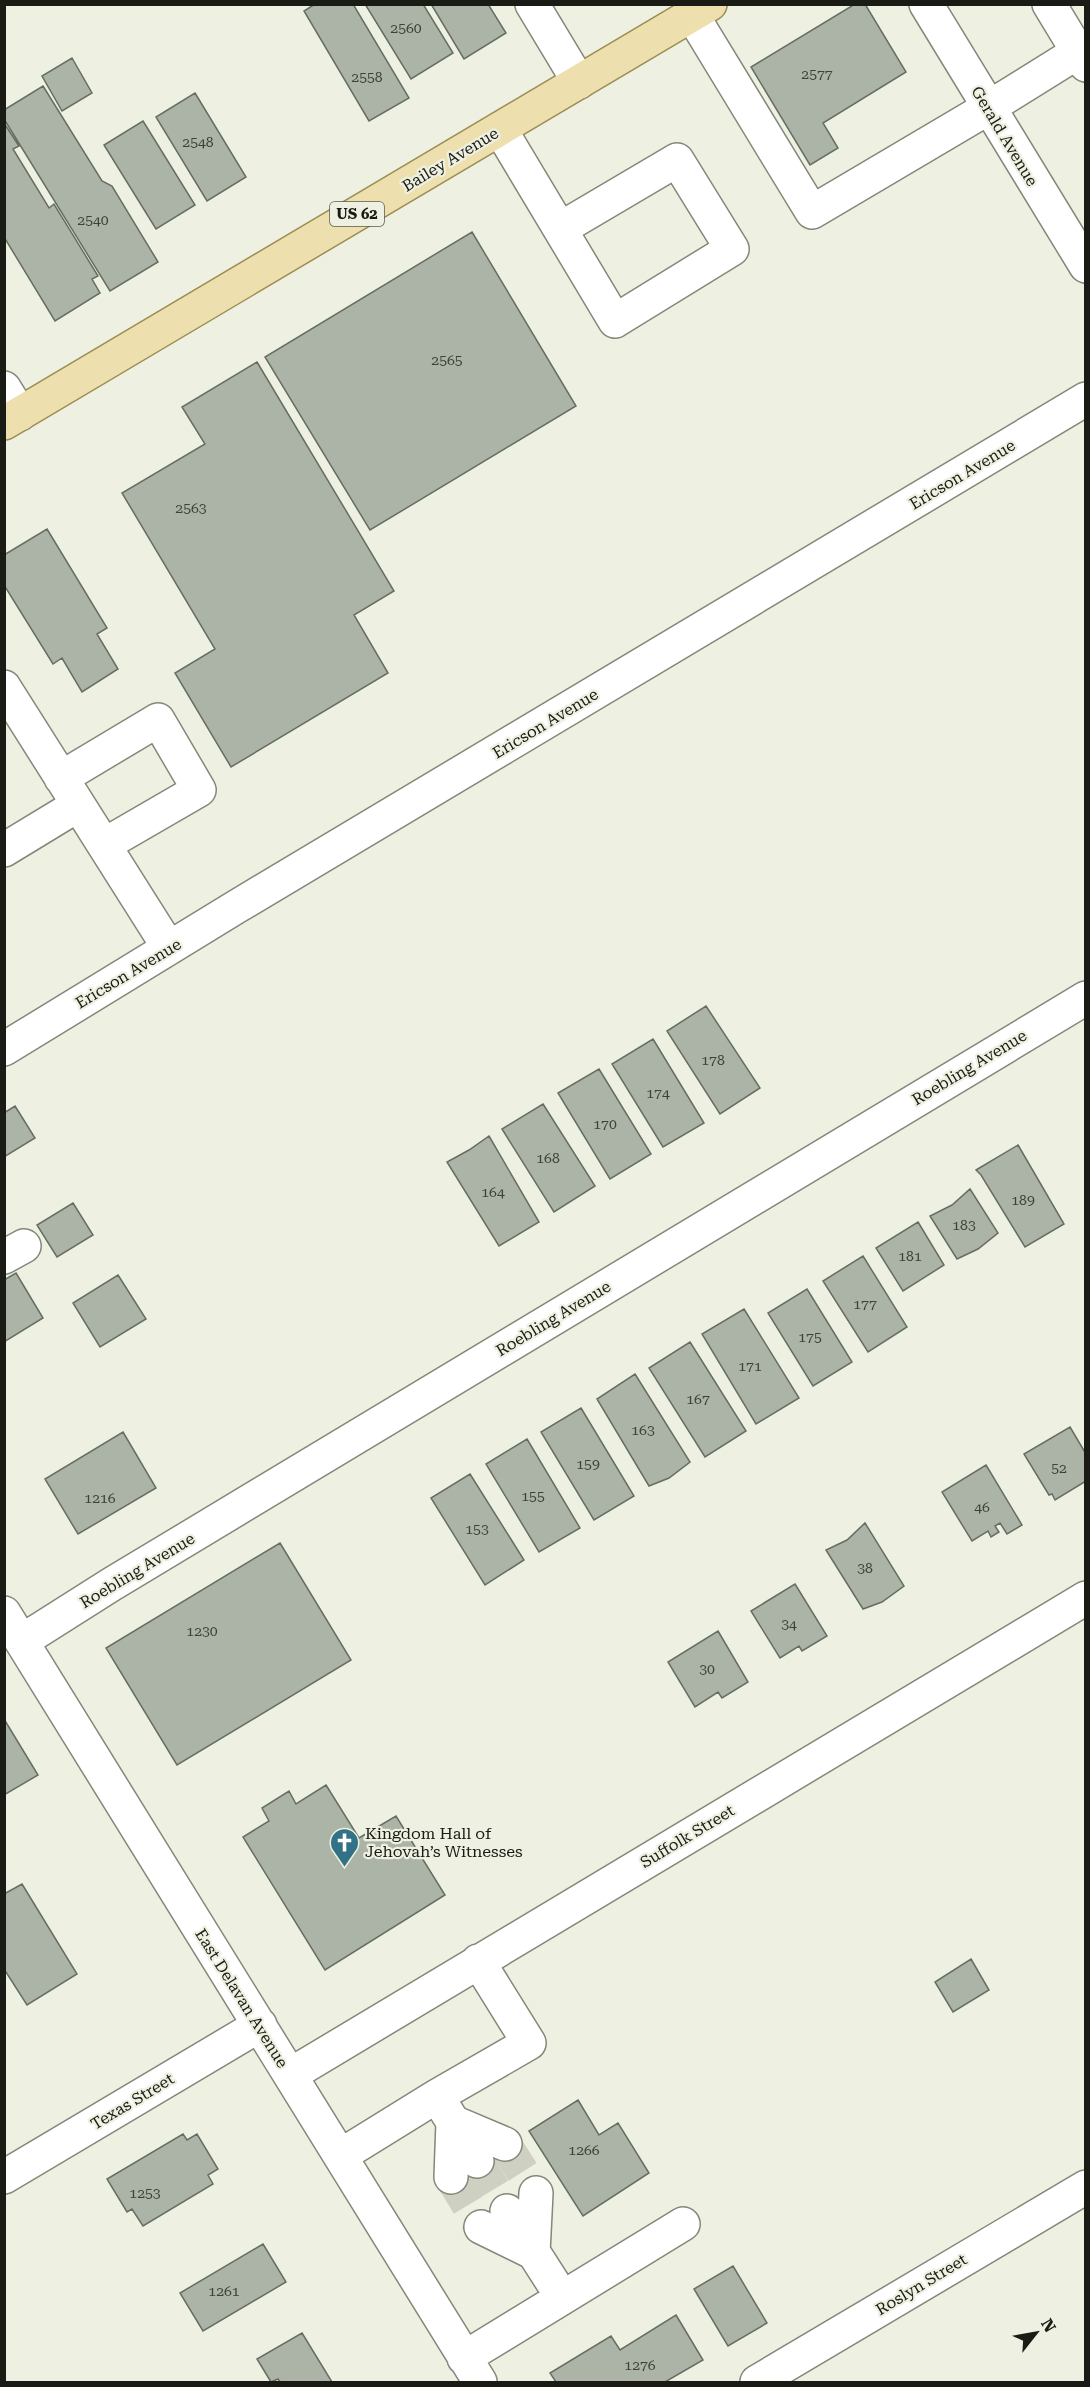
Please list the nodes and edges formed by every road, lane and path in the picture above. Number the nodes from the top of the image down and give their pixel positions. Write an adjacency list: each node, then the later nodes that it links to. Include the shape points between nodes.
1 (532, 4): 6 (street)
2 (927, 4): 7 (street, Gerald Avenue)
3 (1049, 4): 5 (street)
4 (701, 10): 6 (main road, Bailey Avenue / US 62); 7 (street, via 812,212)
5 (1082, 58): 7 (street)
6 (579, 82): 8 (main road, Bailey Avenue / US 62)
7 (988, 108): 10 (street, Gerald Avenue)
8 (500, 129): 9 (street); 12 (main road, Bailey Avenue / US 62)
9 (560, 229): 9 (street, via 615,321 732,249 677,160)
10 (1086, 266)
11 (1086, 399): 18 (street, Ericson Avenue)
12 (10, 409)
13 (4, 687): 14 (street)
14 (61, 778): 15 (street); 16 (street, via 158,720 199,790)
15 (78, 805): 16 (street); 17 (street)
16 (104, 846): 18 (street)
17 (4, 850)
18 (169, 948): 20 (street, Ericson Avenue)
19 (1086, 998): 22 (street, Roebling Avenue, via 112,1584)
20 (4, 1049)
21 (1086, 1598): 23 (street, Suffolk Street)
22 (10, 1624): 24 (street, East Delavan Avenue)
23 (478, 1961): 25 (street, Suffolk Street); 26 (street, via 528,2043)
24 (260, 2025): 25 (street, East Delavan Avenue); 30 (street, Texas Street)
25 (290, 2075): 28 (street, East Delavan Avenue)
26 (445, 2109): 27 (street); 28 (street); 29 (street)
27 (505, 2144)
28 (340, 2156): 37 (street, East Delavan Avenue)
29 (464, 2169)
30 (4, 2176)
31 (1086, 2187): 38 (street, Roslyn Street)
32 (536, 2193): 35 (street)
33 (494, 2219): 35 (street)
34 (683, 2224): 36 (street)
35 (534, 2253): 36 (street)
36 (562, 2297): 37 (street)
37 (472, 2370)
38 (757, 2382)

